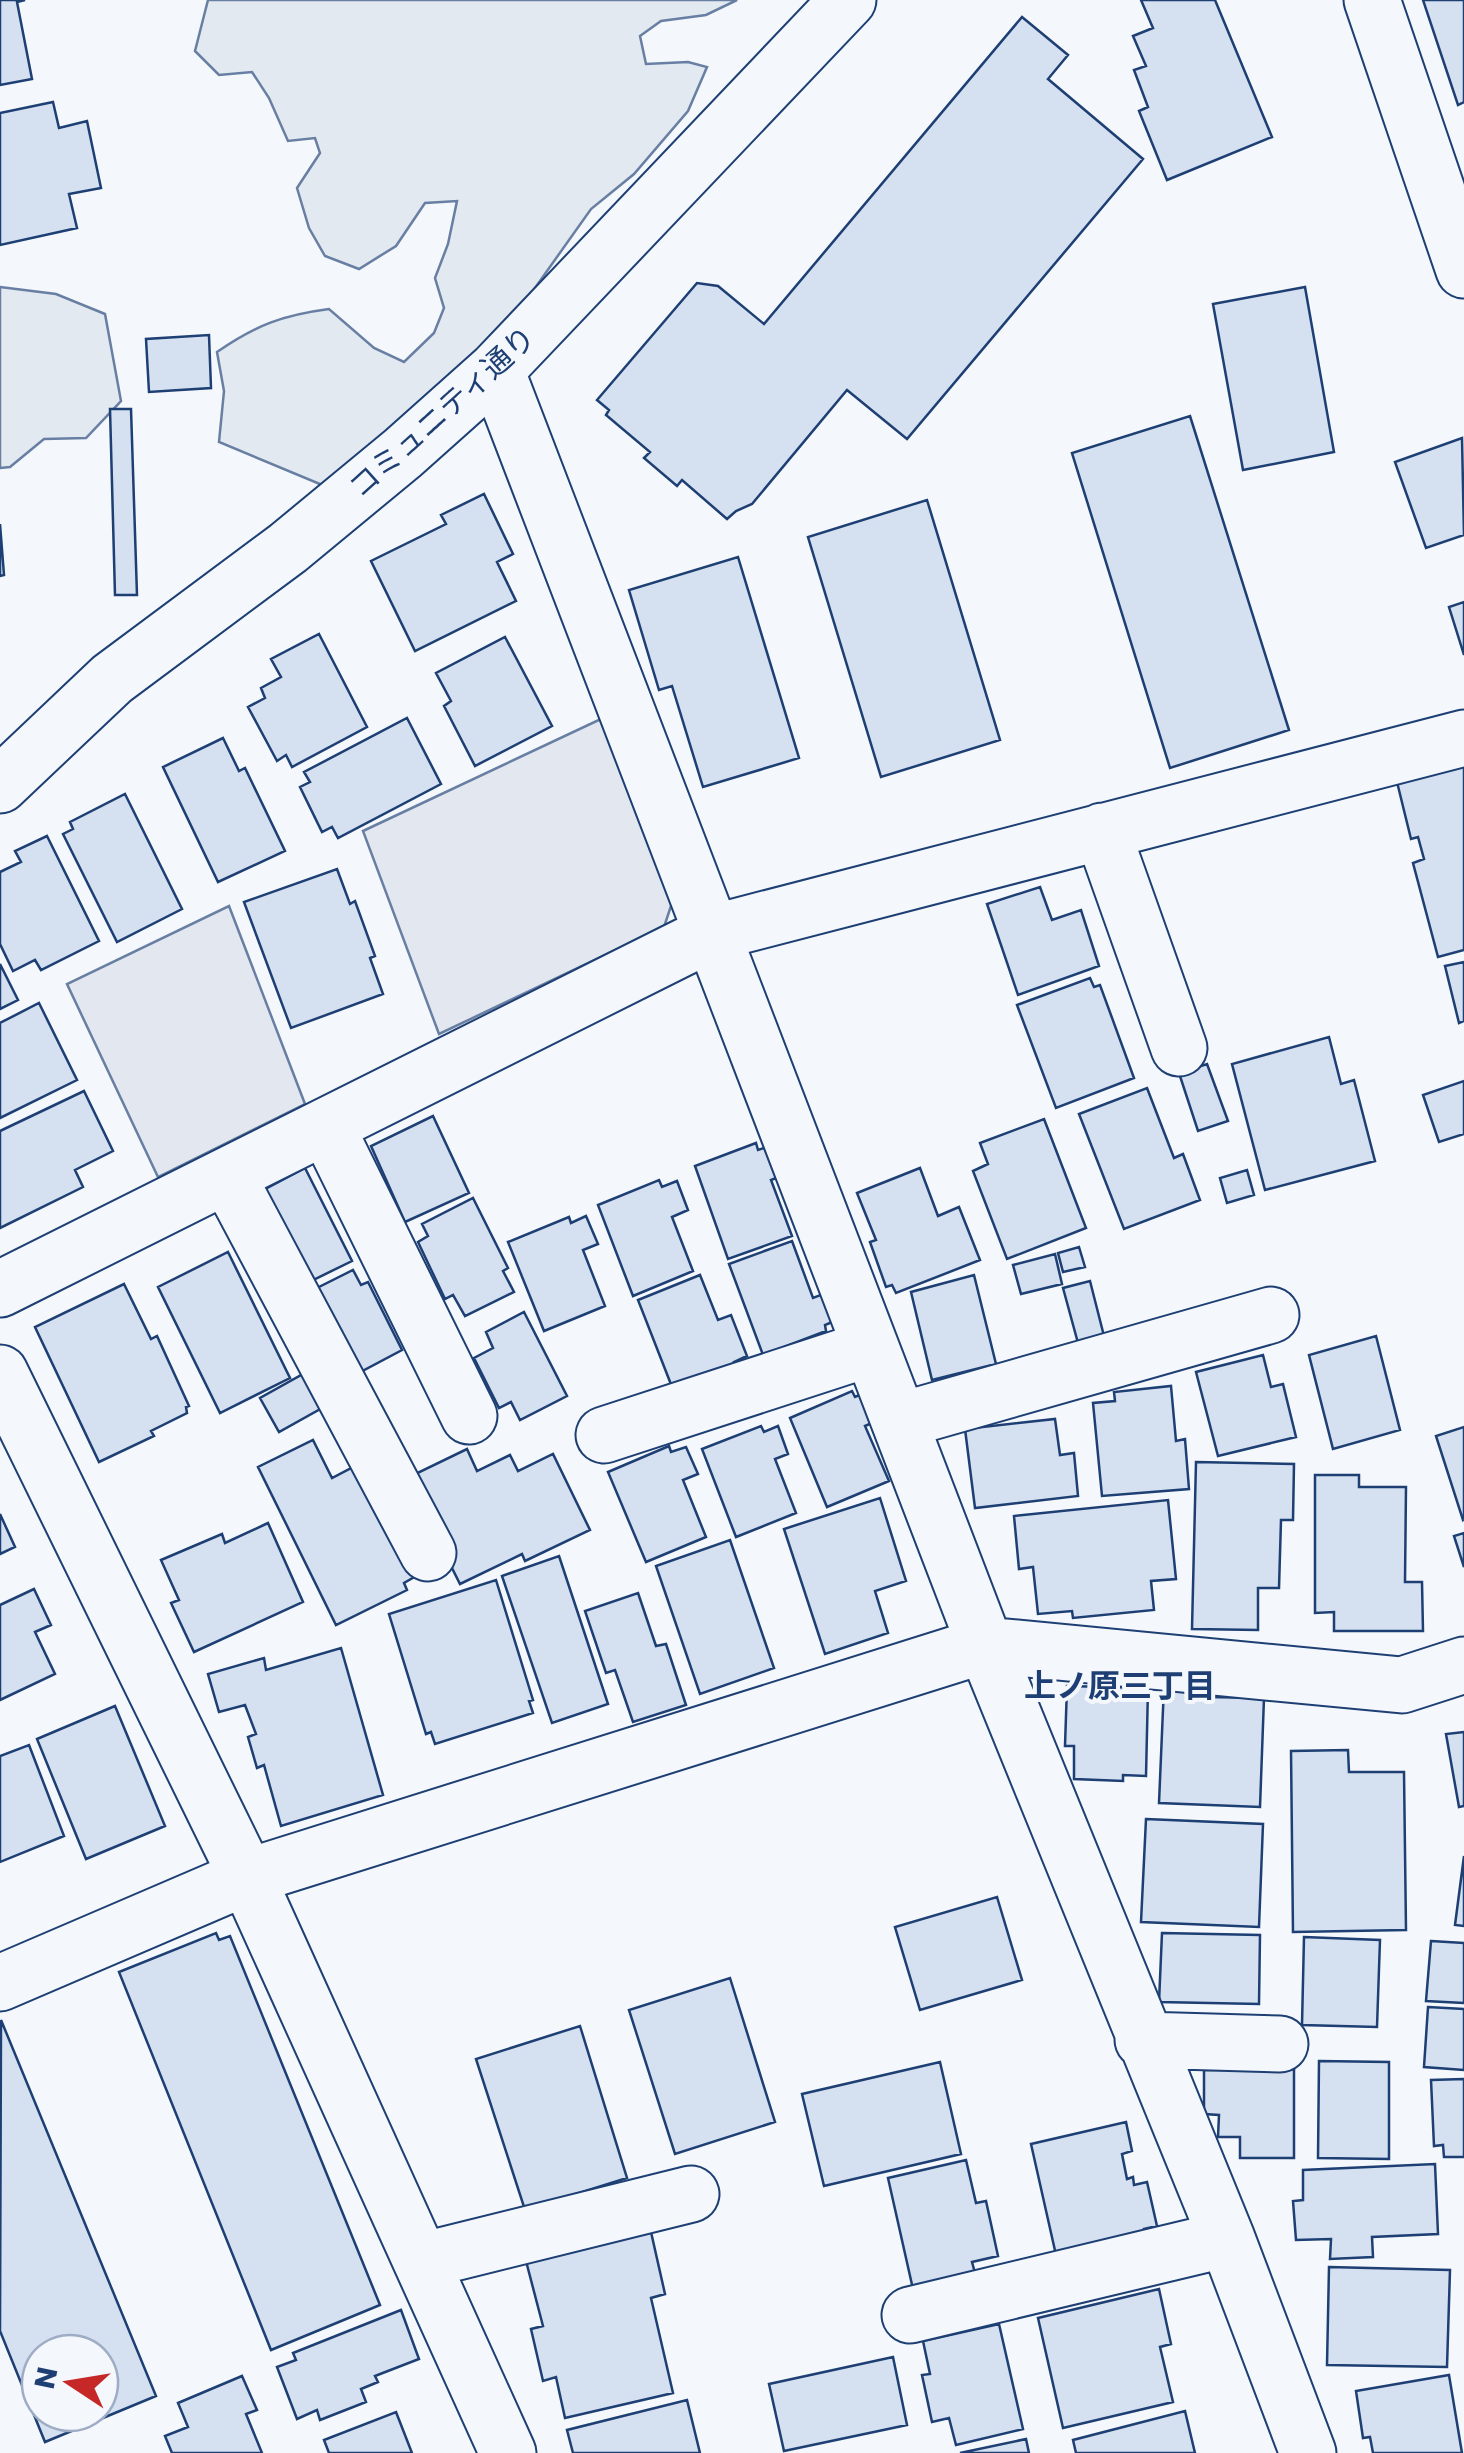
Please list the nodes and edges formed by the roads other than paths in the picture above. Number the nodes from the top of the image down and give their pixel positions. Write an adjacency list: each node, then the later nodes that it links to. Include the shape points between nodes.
1 (848, 0): 4 (street, コミュニティ通り)
2 (1372, 0): 3 (street)
3 (1464, 270)
4 (496, 370): 6 (street, コミュニティ通り, via 288,548 112,678); 8 (street)
5 (1464, 738): 7 (street)
6 (0, 785)
7 (1102, 831): 8 (street); 9 (street)
8 (712, 933): 10 (street); 14 (street)
9 (1179, 1048)
10 (326, 1126): 11 (street); 16 (street)
11 (228, 1177): 12 (street); 19 (street)
12 (0, 1289)
13 (1271, 1315): 17 (street)
14 (871, 1348): 17 (street); 18 (street)
15 (0, 1372): 22 (street)
16 (470, 1416)
17 (899, 1421): 20 (street)
18 (604, 1435)
19 (428, 1553)
20 (985, 1645): 21 (street, via 1402,1684); 22 (street); 24 (street)
21 (1464, 1665)
22 (247, 1877): 23 (street); 28 (street)
23 (0, 1983)
24 (1143, 2040): 25 (street); 27 (street)
25 (1280, 2044)
26 (691, 2194): 28 (street)
27 (1226, 2239): 29 (street); 31 (street)
28 (421, 2261): 30 (street)
29 (910, 2315)
30 (508, 2453)
31 (1308, 2453)

